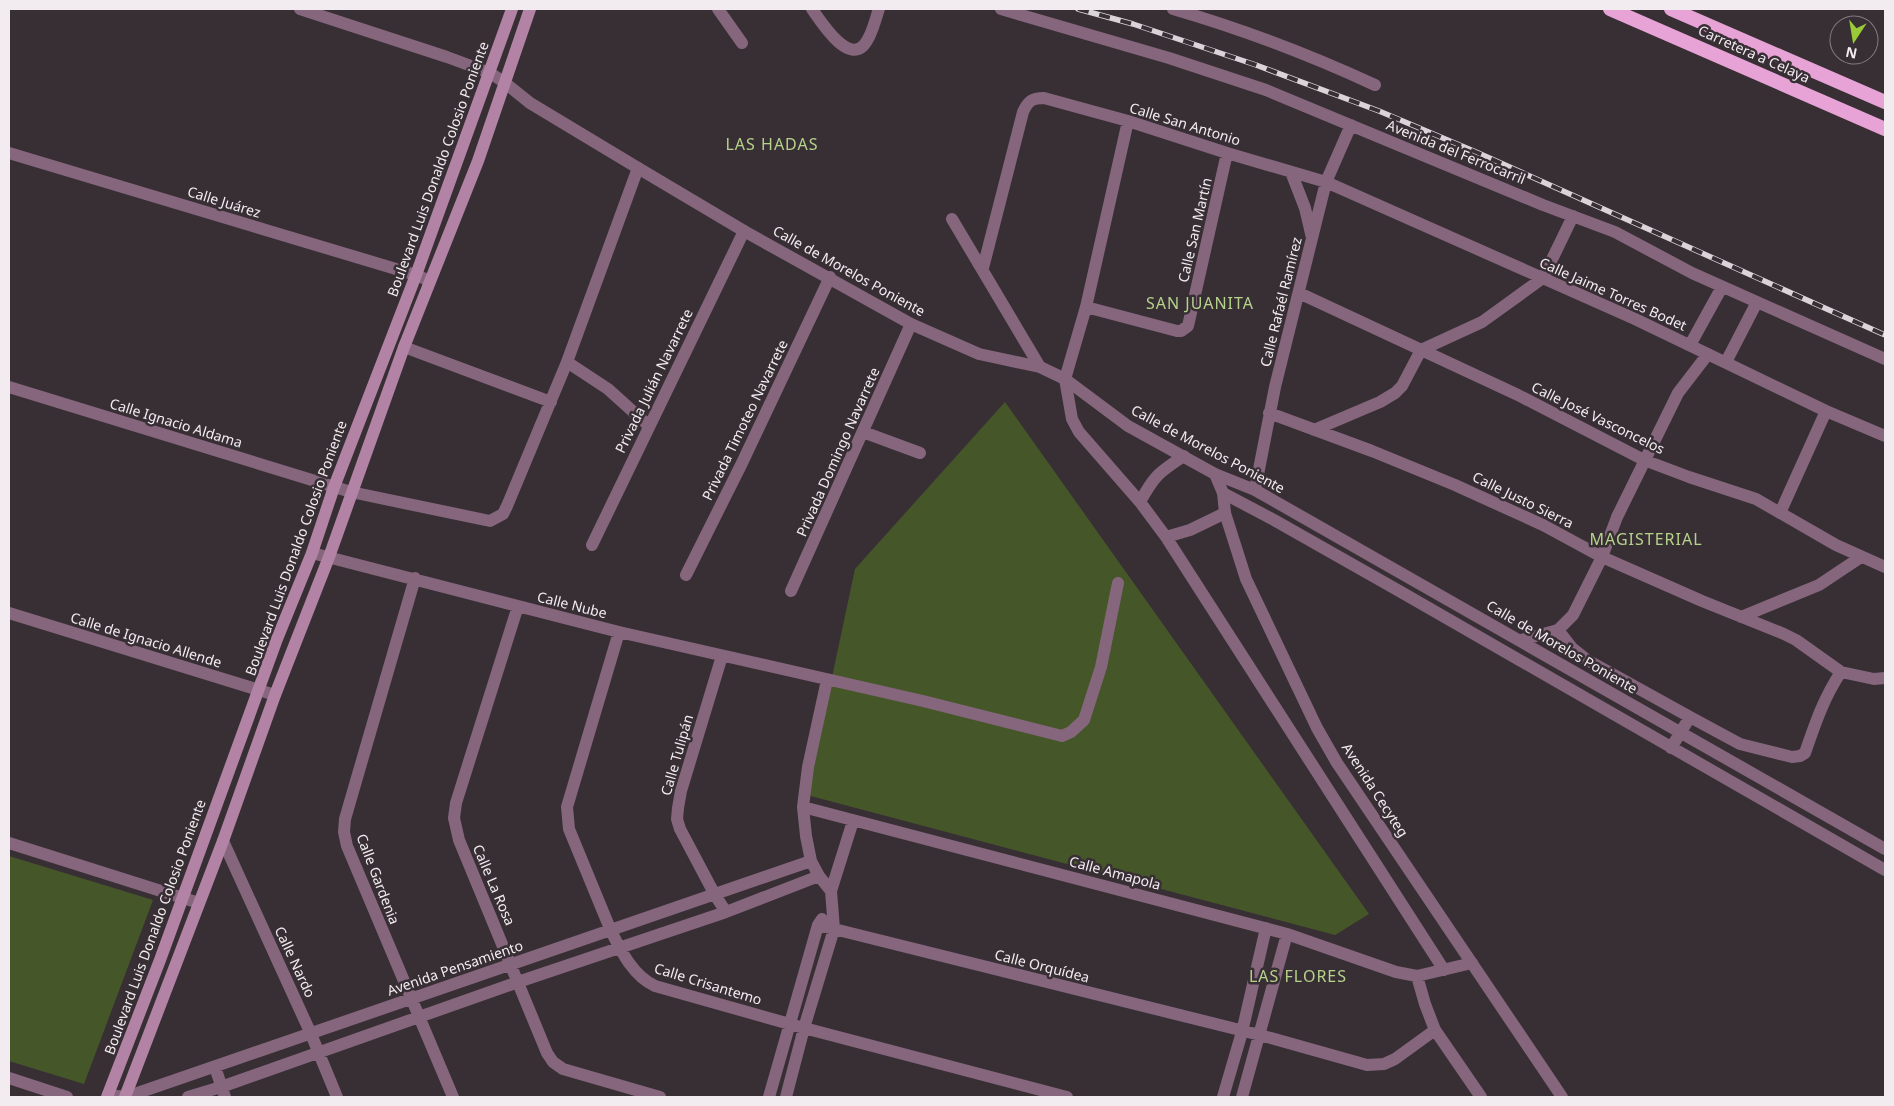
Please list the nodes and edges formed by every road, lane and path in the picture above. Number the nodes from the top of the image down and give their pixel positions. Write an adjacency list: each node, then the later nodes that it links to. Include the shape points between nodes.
1 (300, 9): 11 (street, Calle de Morelos Poniente)
2 (512, 9): 13 (main road, Boulevard Luis Donaldo Colosio Poniente)
3 (530, 9): 14 (main road)
4 (718, 9): 12 (street)
5 (812, 9): 6 (street, via 839,43 855,50 863,46)
6 (879, 9)
7 (1001, 9): 18 (street, Avenida del Ferrocarril, via 1266,90)
8 (1173, 9): 15 (street, via 1236,29)
9 (1610, 9): 19 (highway, Carretera a Celaya)
10 (1671, 9): 16 (highway, Carretera a Celaya)
11 (332, 14): 13 (street, Calle de Morelos Poniente)
12 (742, 43)
13 (490, 73): 14 (street, Calle de Morelos Poniente); 30 (main road, Boulevard Luis Donaldo Colosio Poniente)
14 (504, 82): 22 (street, Calle de Morelos Poniente, via 530,102); 33 (main road, via 478,161)
15 (1375, 84)
16 (1885, 102)
17 (1128, 122): 21 (street, Calle San Antonio); 29 (street, Calle San Antonio, via 1044,98 1033,98 1027,104 1022,112); 37 (street)
18 (1350, 125): 24 (street, Calle Rafaél Ramírez); 25 (street, Avenida del Ferrocarril)
19 (1885, 129)
20 (9, 153): 30 (street, Calle Juárez)
21 (1227, 154): 23 (street, Calle San Antonio); 37 (street, Calle San Martín, via 1188,326 1177,331)
22 (638, 168): 27 (street, Calle de Morelos Poniente); 44 (street, Calle Ignacio Aldama)
23 (1291, 172): 24 (street, Calle San Antonio); 28 (street, via 1305,208)
24 (1326, 182): 28 (street, Calle Rafaél Ramírez); 32 (street, Calle Jaime Torres Bodet)
25 (1573, 216): 32 (street); 34 (street, Avenida del Ferrocarril, via 1627,238)
26 (952, 219): 29 (street)
27 (744, 231): 31 (street, Calle de Morelos Poniente); 52 (street, Privada Julián Navarrete)
28 (1312, 241): 35 (street, Calle Rafaél Ramírez)
29 (983, 268): 46 (street)
30 (416, 275): 33 (street, Calle Juárez); 60 (main road, Boulevard Luis Donaldo Colosio Poniente)
31 (830, 277): 38 (street, Calle de Morelos Poniente); 74 (street, Privada Timoteo Navarrete)
32 (1543, 278): 39 (street, Calle Jaime Torres Bodet); 41 (street, via 1482,322)
33 (430, 281): 40 (main road)
34 (1722, 287): 36 (street, Avenida del Ferrocarril); 39 (street)
35 (1299, 293): 41 (street, Calle José Vasconcelos); 51 (street, Calle Rafaél Ramírez)
36 (1757, 302): 43 (street, Avenida del Ferrocarril); 45 (street)
37 (1086, 307): 47 (street)
38 (911, 324): 46 (street, Calle de Morelos Poniente, via 979,354); 54 (street, Privada Domingo Navarrete)
39 (1690, 345): 42 (street, Calle Jaime Torres Bodet)
40 (404, 347): 49 (street); 62 (main road)
41 (1421, 350): 53 (street, via 1395,393); 58 (street, Calle José Vasconcelos)
42 (1708, 354): 45 (street, Calle Jaime Torres Bodet); 58 (street, via 1678,393)
43 (1885, 359)
44 (567, 362): 49 (street, Calle Ignacio Aldama); 52 (street, via 608,389)
45 (1726, 362): 50 (street, Calle Jaime Torres Bodet)
46 (1040, 367): 47 (street, Calle de Morelos Poniente)
47 (1065, 378): 57 (street, Calle de Morelos Poniente, via 1128,426); 64 (street, via 1072,419 1078,432)
48 (9, 387): 60 (street, Calle Ignacio Aldama)
49 (551, 402): 62 (street, Calle Ignacio Aldama, via 507,506 498,518 490,521)
50 (1826, 411): 55 (street, Calle Jaime Torres Bodet); 66 (street)
51 (1269, 413): 53 (street, Calle Justo Sierra); 61 (street, Calle Rafaél Ramírez)
52 (649, 426): 68 (street, Privada Julián Navarrete)
53 (1314, 430): 70 (street, Calle Justo Sierra, via 1455,485)
54 (864, 432): 56 (street); 78 (street, Privada Domingo Navarrete)
55 (1885, 436)
56 (920, 454)
57 (1184, 456): 59 (street, Calle de Morelos Poniente); 64 (street, via 1161,471)
58 (1644, 460): 66 (street, Calle José Vasconcelos, via 1756,500); 70 (street)
59 (1215, 474): 61 (street, Calle de Morelos Poniente); 63 (street, Avenida Cecyteg)
60 (334, 487): 62 (street, Calle Ignacio Aldama); 69 (main road, Boulevard Luis Donaldo Colosio Poniente)
61 (1255, 490): 76 (street, Calle de Morelos Poniente)
62 (351, 492): 71 (main road)
63 (1223, 493): 65 (street, Avenida Cecyteg); 79 (street)
64 (1140, 502): 67 (street)
65 (1225, 513): 67 (street, via 1213,521); 119 (street, Avenida Cecyteg, via 1252,594 1317,728 1337,763)
66 (1780, 513): 72 (street, Calle José Vasconcelos)
67 (1166, 537): 121 (street)
68 (592, 545)
69 (312, 553): 71 (street, Calle Nube); 92 (main road, Boulevard Luis Donaldo Colosio Poniente)
70 (1602, 556): 82 (street, Calle Justo Sierra); 83 (street, via 1572,614)
71 (329, 557): 75 (street, Calle Nube); 93 (main road)
72 (1861, 557): 73 (street, Calle José Vasconcelos); 82 (street, via 1819,585)
73 (1885, 567)
74 (686, 574)
75 (415, 578): 80 (street, Calle Nube); 124 (street, Calle Gardenia, via 345,819 344,832)
76 (1410, 578): 79 (street); 85 (street, Calle de Morelos Poniente)
77 (1118, 583): 90 (street, Calle Nube, via 1101,667 1084,720 1062,736)
78 (792, 592)
79 (1401, 592): 96 (street)
80 (518, 606): 84 (street, Calle Nube); 120 (street, Calle La Rosa, via 454,818 459,840)
81 (9, 613): 92 (street, Calle de Ignacio Allende)
82 (1741, 616): 87 (street, Calle Justo Sierra, via 1796,640)
83 (1558, 630): 85 (street); 88 (street, via 1572,648)
84 (620, 632): 86 (street, Calle Nube); 116 (street, Calle Crisantemo, via 567,807 569,829)
85 (1521, 640): 91 (street, Calle de Morelos Poniente)
86 (722, 656): 90 (street, Calle Nube); 108 (street, Calle Tulipán, via 681,791 677,819)
87 (1839, 670): 89 (street, via 1874,679); 94 (street, via 1822,704 1805,753 1800,756 1792,757 1740,744)
88 (1608, 671): 91 (street); 94 (street)
89 (1885, 678)
90 (827, 680): 98 (street)
91 (1601, 686): 95 (street, Calle de Morelos Poniente)
92 (259, 690): 93 (street, Calle de Ignacio Allende); 109 (main road, Boulevard Luis Donaldo Colosio Poniente)
93 (275, 695): 101 (main road)
94 (1690, 717): 95 (street)
95 (1681, 732): 96 (street); 97 (street, Calle de Morelos Poniente)
96 (1670, 748): 99 (street)
97 (1783, 791): 99 (street); 103 (street, Calle de Morelos Poniente)
98 (803, 806): 100 (street, Calle Amapola); 104 (street)
99 (1774, 807): 105 (street)
100 (853, 821): 107 (street); 114 (street, Calle Amapola)
101 (223, 841): 110 (main road); 130 (street, Calle Nardo)
102 (9, 843): 109 (street)
103 (1885, 849)
104 (811, 861): 106 (street); 108 (street, Avenida Pensamiento)
105 (1885, 870)
106 (819, 876): 107 (street); 112 (street)
107 (831, 891): 111 (street)
108 (715, 895): 112 (street, Calle Tulipán); 116 (street, Avenida Pensamiento)
109 (182, 897): 110 (street); 136 (main road, Boulevard Luis Donaldo Colosio Poniente)
110 (199, 903): 138 (main road)
111 (831, 907): 113 (street); 115 (street)
112 (726, 912): 118 (street)
113 (818, 925): 115 (street, Calle Orquídea); 126 (street)
114 (1266, 928): 117 (street, Calle Amapola); 129 (street)
115 (834, 929): 127 (street); 129 (street, Calle Orquídea)
116 (611, 931): 118 (street, Calle Crisantemo); 120 (street, Avenida Pensamiento)
117 (1287, 934): 122 (street, Calle Amapola, via 1396,972); 131 (street)
118 (619, 947): 123 (street); 126 (street, Calle Crisantemo, via 639,976 655,986)
119 (1472, 963): 121 (street, Calle Amapola); 149 (street, Avenida Cecyteg)
120 (511, 965): 123 (street, Calle La Rosa); 124 (street, Avenida Pensamiento)
121 (1444, 970): 122 (street, Calle Amapola)
122 (1417, 976): 128 (street)
123 (518, 982): 125 (street); 142 (street, Calle La Rosa, via 547,1053 562,1069)
124 (410, 998): 125 (street, Calle Gardenia); 130 (street, Avenida Pensamiento)
125 (418, 1017): 132 (street); 141 (street, Calle Gardenia)
126 (789, 1024): 127 (street, Calle Crisantemo); 143 (street)
127 (804, 1028): 144 (street); 145 (street, Calle Crisantemo)
128 (1435, 1030): 131 (street, Calle Orquídea, via 1395,1059 1384,1064 1367,1065); 148 (street)
129 (1242, 1032): 131 (street, Calle Orquídea); 146 (street)
130 (311, 1034): 132 (street, Calle Nardo); 133 (street, Avenida Pensamiento)
131 (1260, 1035): 147 (street)
132 (318, 1053): 135 (street); 140 (street, Calle Nardo)
133 (215, 1067): 135 (street); 138 (street, Avenida Pensamiento)
134 (9, 1078): 137 (street)
135 (223, 1092): 139 (street)
136 (107, 1096): 138 (street, Avenida Pensamiento)
137 (67, 1097)
138 (126, 1097)
139 (188, 1097)
140 (337, 1097)
141 (453, 1097)
142 (660, 1097)
143 (769, 1097)
144 (786, 1097)
145 (1066, 1097)
146 (1223, 1097)
147 (1242, 1097)
148 (1481, 1097)
149 (1562, 1097)

